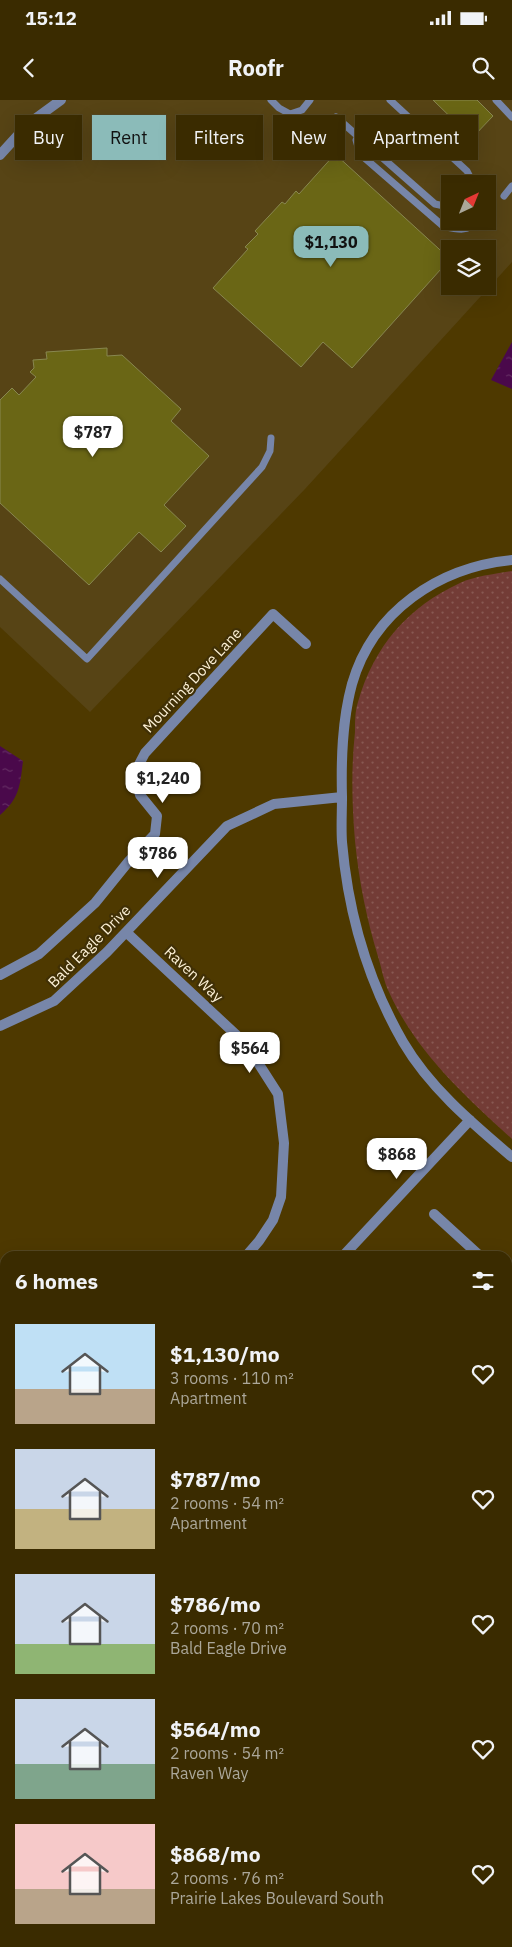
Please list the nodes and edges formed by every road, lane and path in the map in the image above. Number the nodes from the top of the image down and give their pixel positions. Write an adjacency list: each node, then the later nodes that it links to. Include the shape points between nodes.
1 (61, 100): 9 (street, via 28,124)
2 (271, 100): 3 (lane, via 290,114 302,110)
3 (310, 100)
4 (390, 100): 12 (lane)
5 (496, 100): 6 (lane)
6 (512, 118)
7 (345, 125): 8 (lane)
8 (355, 133)
9 (0, 154)
10 (367, 160): 16 (lane)
11 (385, 160): 15 (lane, via 435,204)
12 (469, 175)
13 (512, 186): 14 (lane)
14 (504, 196)
15 (441, 205)
16 (441, 224)
17 (271, 438): 19 (lane, via 270,451 262,467 87,659)
18 (512, 560): 21 (street, via 470,568 444,578 400,607 375,637 356,672 348,703 342,751)
19 (0, 579)
20 (306, 644): 23 (street, Mourning Dove Lane, via 273,614 260,628 145,753 134,774 140,795 157,816 155,834 95,903 39,954)
21 (342, 798): 22 (street, Bald Eagle Drive, via 274,804 227,826); 25 (street, via 342,840 349,890 363,951 376,989 404,1044 420,1067)
22 (126, 932): 24 (street, Bald Eagle Drive, via 54,1001); 28 (street, Raven Way, via 246,1044 278,1094 284,1143 281,1197 273,1220)
23 (0, 975)
24 (0, 1026)
25 (470, 1120): 26 (street); 29 (street)
26 (512, 1157)
27 (434, 1214): 30 (street)
28 (250, 1251)
29 (348, 1251)
30 (475, 1251)

